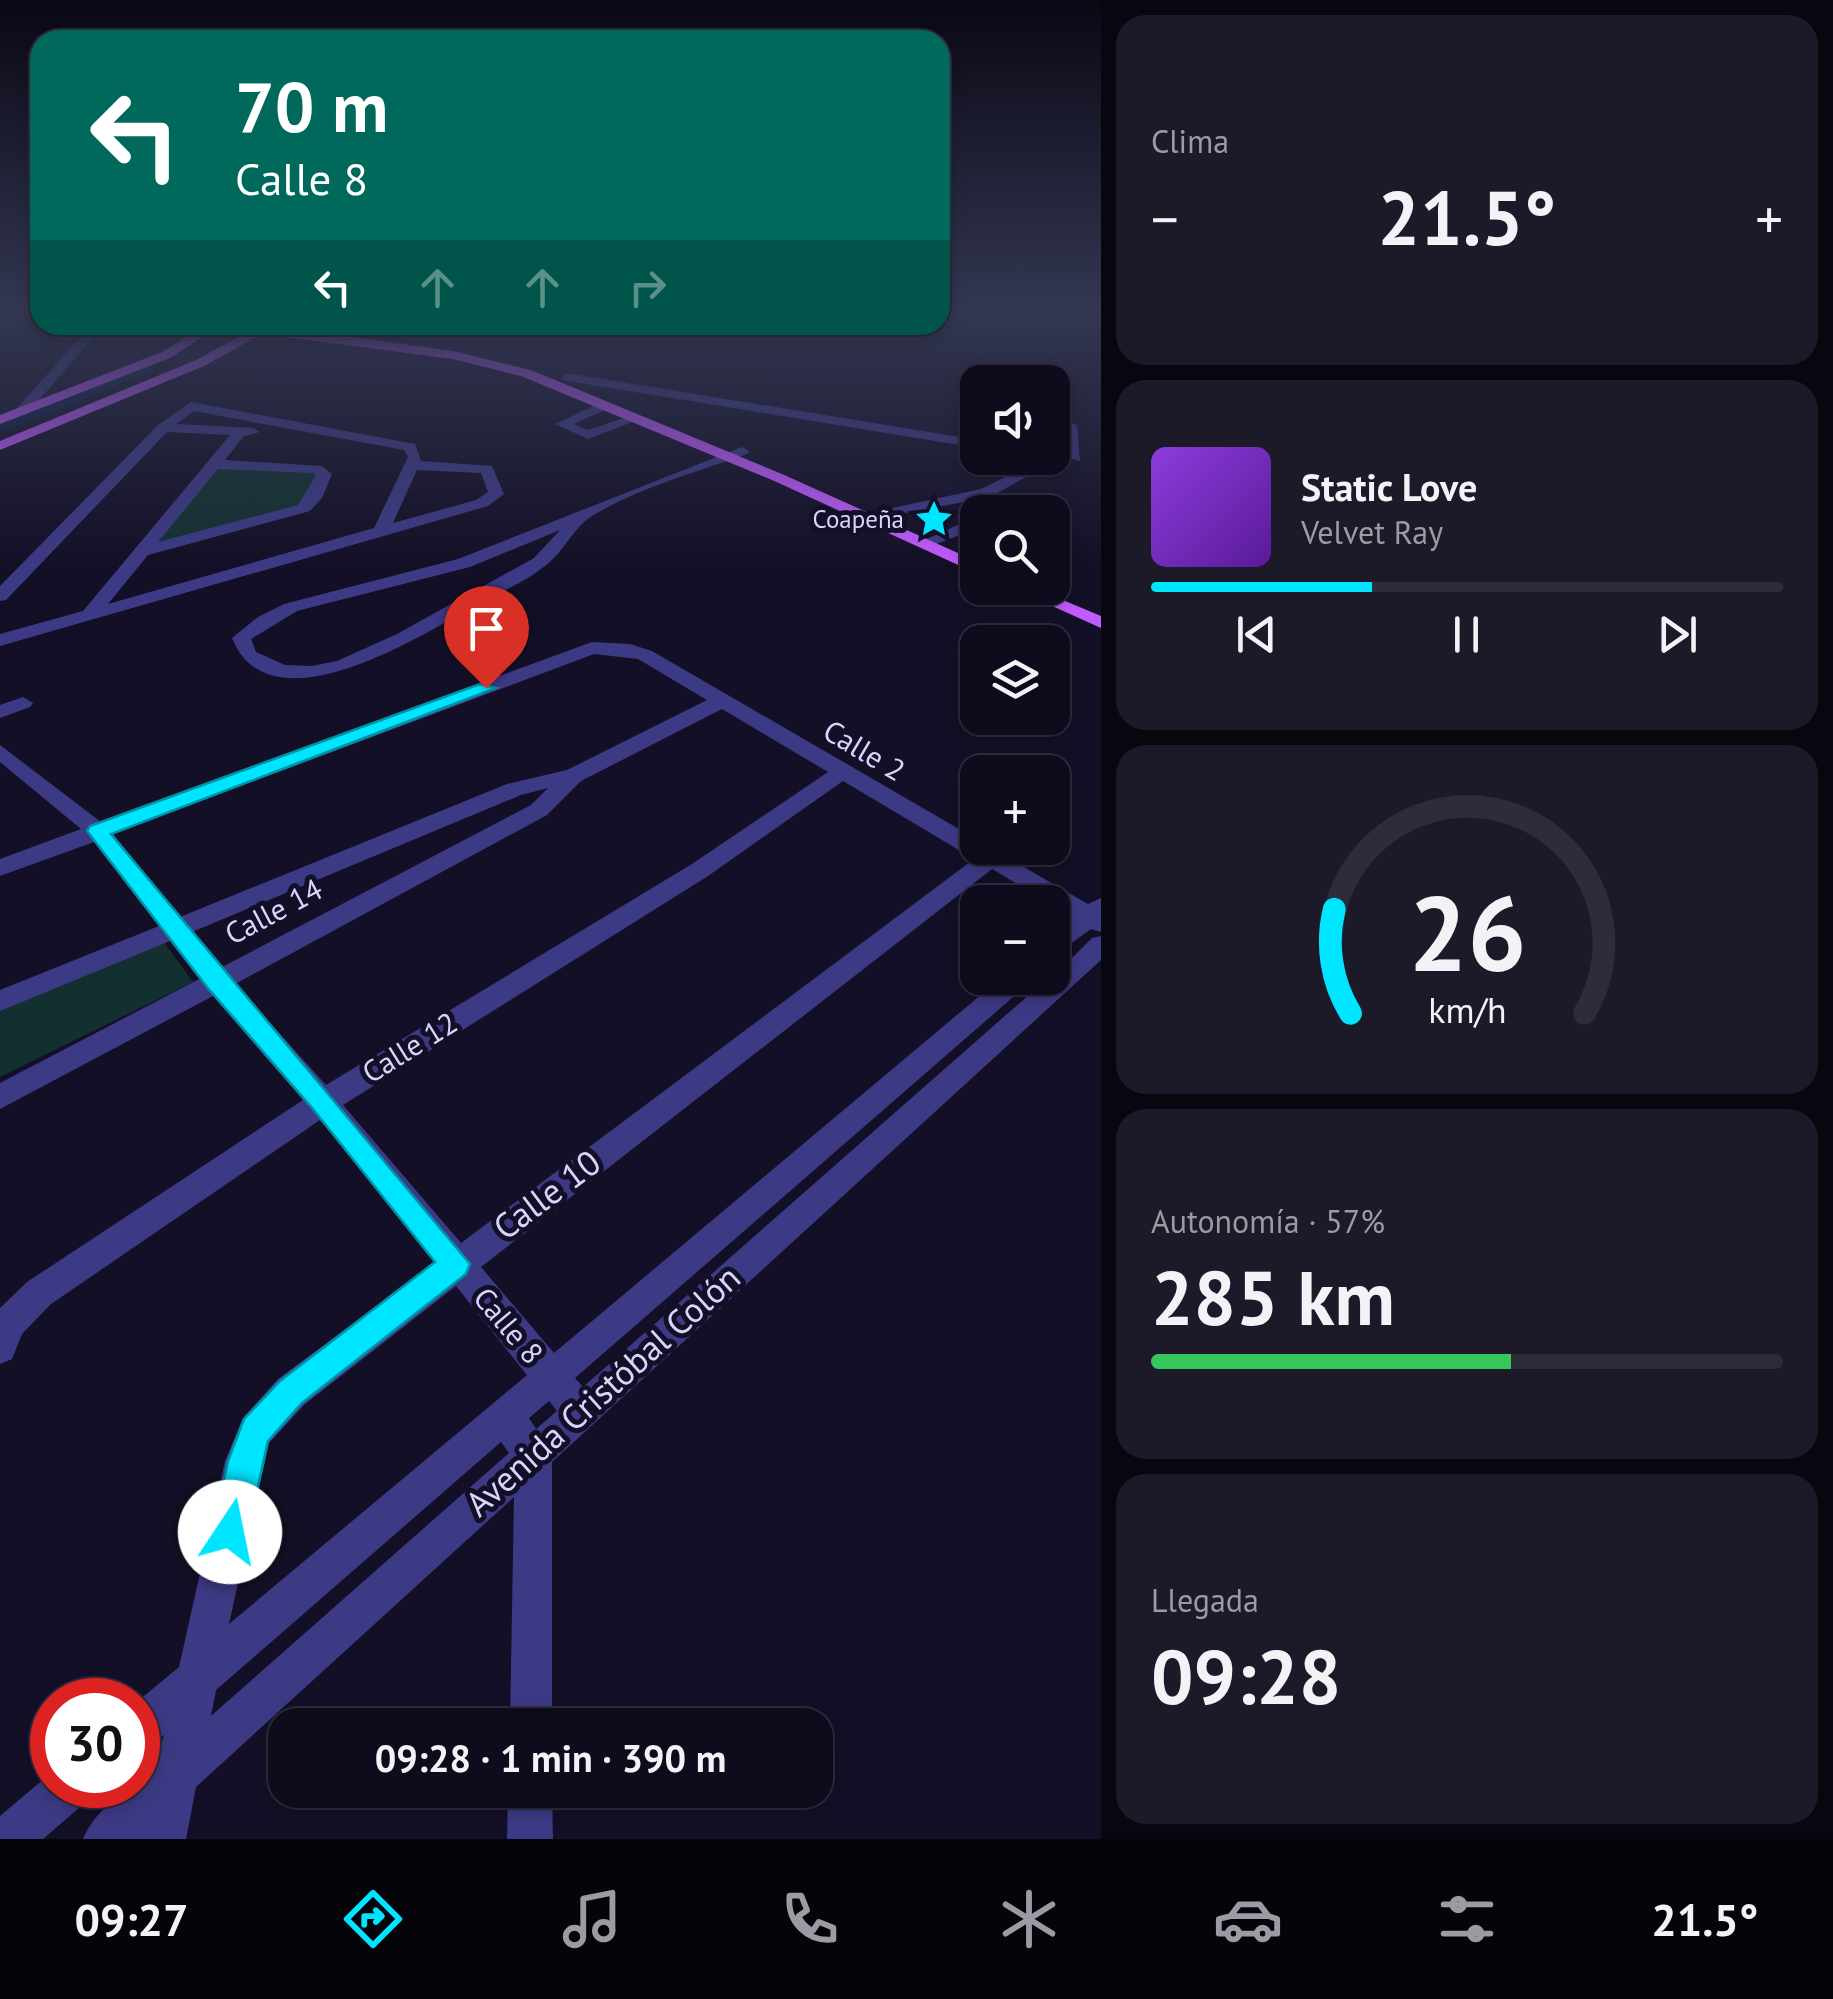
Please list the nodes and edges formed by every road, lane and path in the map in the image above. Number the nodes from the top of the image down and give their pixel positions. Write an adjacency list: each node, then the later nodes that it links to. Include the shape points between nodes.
1 (36, 395): 8 (street)
2 (65, 395): 8 (main road)
3 (124, 395): 17 (main road)
4 (577, 395): 7 (main road)
5 (594, 395): 18 (main road)
6 (652, 395): 16 (street)
7 (594, 409): 9 (main road); 11 (street); 11 (street, via 562,424 588,435)
8 (21, 412): 10 (main road)
9 (633, 419): 11 (street); 18 (main road)
10 (0, 420)
11 (613, 426)
12 (1070, 426): 19 (street, via 1082,459)
13 (163, 428): 14 (street); 15 (street, via 184,408 199,406); 31 (street)
14 (240, 432): 15 (street); 20 (street)
15 (384, 439): 21 (street, via 410,447)
16 (960, 441)
17 (0, 446)
18 (734, 453): 24 (main road); 25 (street)
19 (1070, 458)
20 (214, 464): 28 (street); 28 (street, via 324,474 304,508)
21 (410, 465): 26 (street); 26 (street, via 480,467 491,473 496,494)
22 (1017, 475): 23 (street)
23 (986, 492): 24 (street); 27 (street, via 966,527)
24 (871, 512): 27 (main road)
25 (581, 517): 25 (street, via 460,565 263,618 241,638 248,654 281,671 343,665 540,562)
26 (381, 532): 35 (street)
27 (932, 541): 29 (main road); 30 (main road)
28 (142, 550): 35 (street)
29 (960, 550)
30 (960, 558)
31 (0, 596)
32 (1070, 596): 34 (main road)
33 (1059, 605): 36 (main road)
34 (1100, 608)
35 (89, 614): 37 (street)
36 (1100, 623)
37 (0, 640)
38 (719, 702): 42 (street, Calle 2); 43 (street, Calle 14); 44 (street, Calle 2, via 630,650 592,648)
39 (22, 704): 40 (street)
40 (0, 712)
41 (0, 751): 44 (street, Calle 8)
42 (842, 772): 45 (street, Calle 2); 56 (street, Calle 12, via 700,870)
43 (573, 776): 50 (street, Calle 14, via 515,789); 52 (street, Calle 14, via 539,810)
44 (98, 831): 48 (street); 50 (street, Calle 8)
45 (960, 843)
46 (981, 865): 59 (street, Calle 10)
47 (997, 865): 49 (street, Calle 2)
48 (0, 868)
49 (1097, 923): 51 (street); 58 (street, Avenida Cristóbal Colón)
50 (174, 929): 52 (street, Calle 8); 54 (street, Calle 14)
51 (1070, 938)
52 (216, 981): 55 (street, Calle 14); 56 (street, Calle 8)
53 (998, 995): 57 (street, Avenida Cristóbal Colón)
54 (0, 1002)
55 (0, 1098)
56 (323, 1102): 59 (street, Calle 8); 60 (street, Calle 12, via 40,1293 8,1324)
57 (856, 1114): 58 (street); 61 (street, Avenida Cristóbal Colón)
58 (887, 1135): 62 (street, Avenida Cristóbal Colón)
59 (456, 1264): 61 (street, Calle 8); 65 (street, Calle 10, via 291,1392 256,1430 244,1461)
60 (0, 1346)
61 (549, 1375): 62 (street, Calle 8); 63 (street, Avenida Cristóbal Colón)
62 (579, 1410): 64 (street, Avenida Cristóbal Colón)
63 (504, 1414): 64 (street); 65 (street, Avenida Cristóbal Colón)
64 (533, 1456): 66 (street); 68 (street, Avenida Cristóbal Colón)
65 (202, 1674): 67 (street, Avenida Cristóbal Colón); 68 (street, Calle 10)
66 (531, 1708)
67 (160, 1709)
68 (174, 1778): 72 (street, Avenida Cristóbal Colón); 73 (street, Calle 10)
69 (44, 1808): 71 (street)
70 (530, 1808): 74 (street)
71 (8, 1839)
72 (106, 1839)
73 (163, 1839)
74 (530, 1839)

